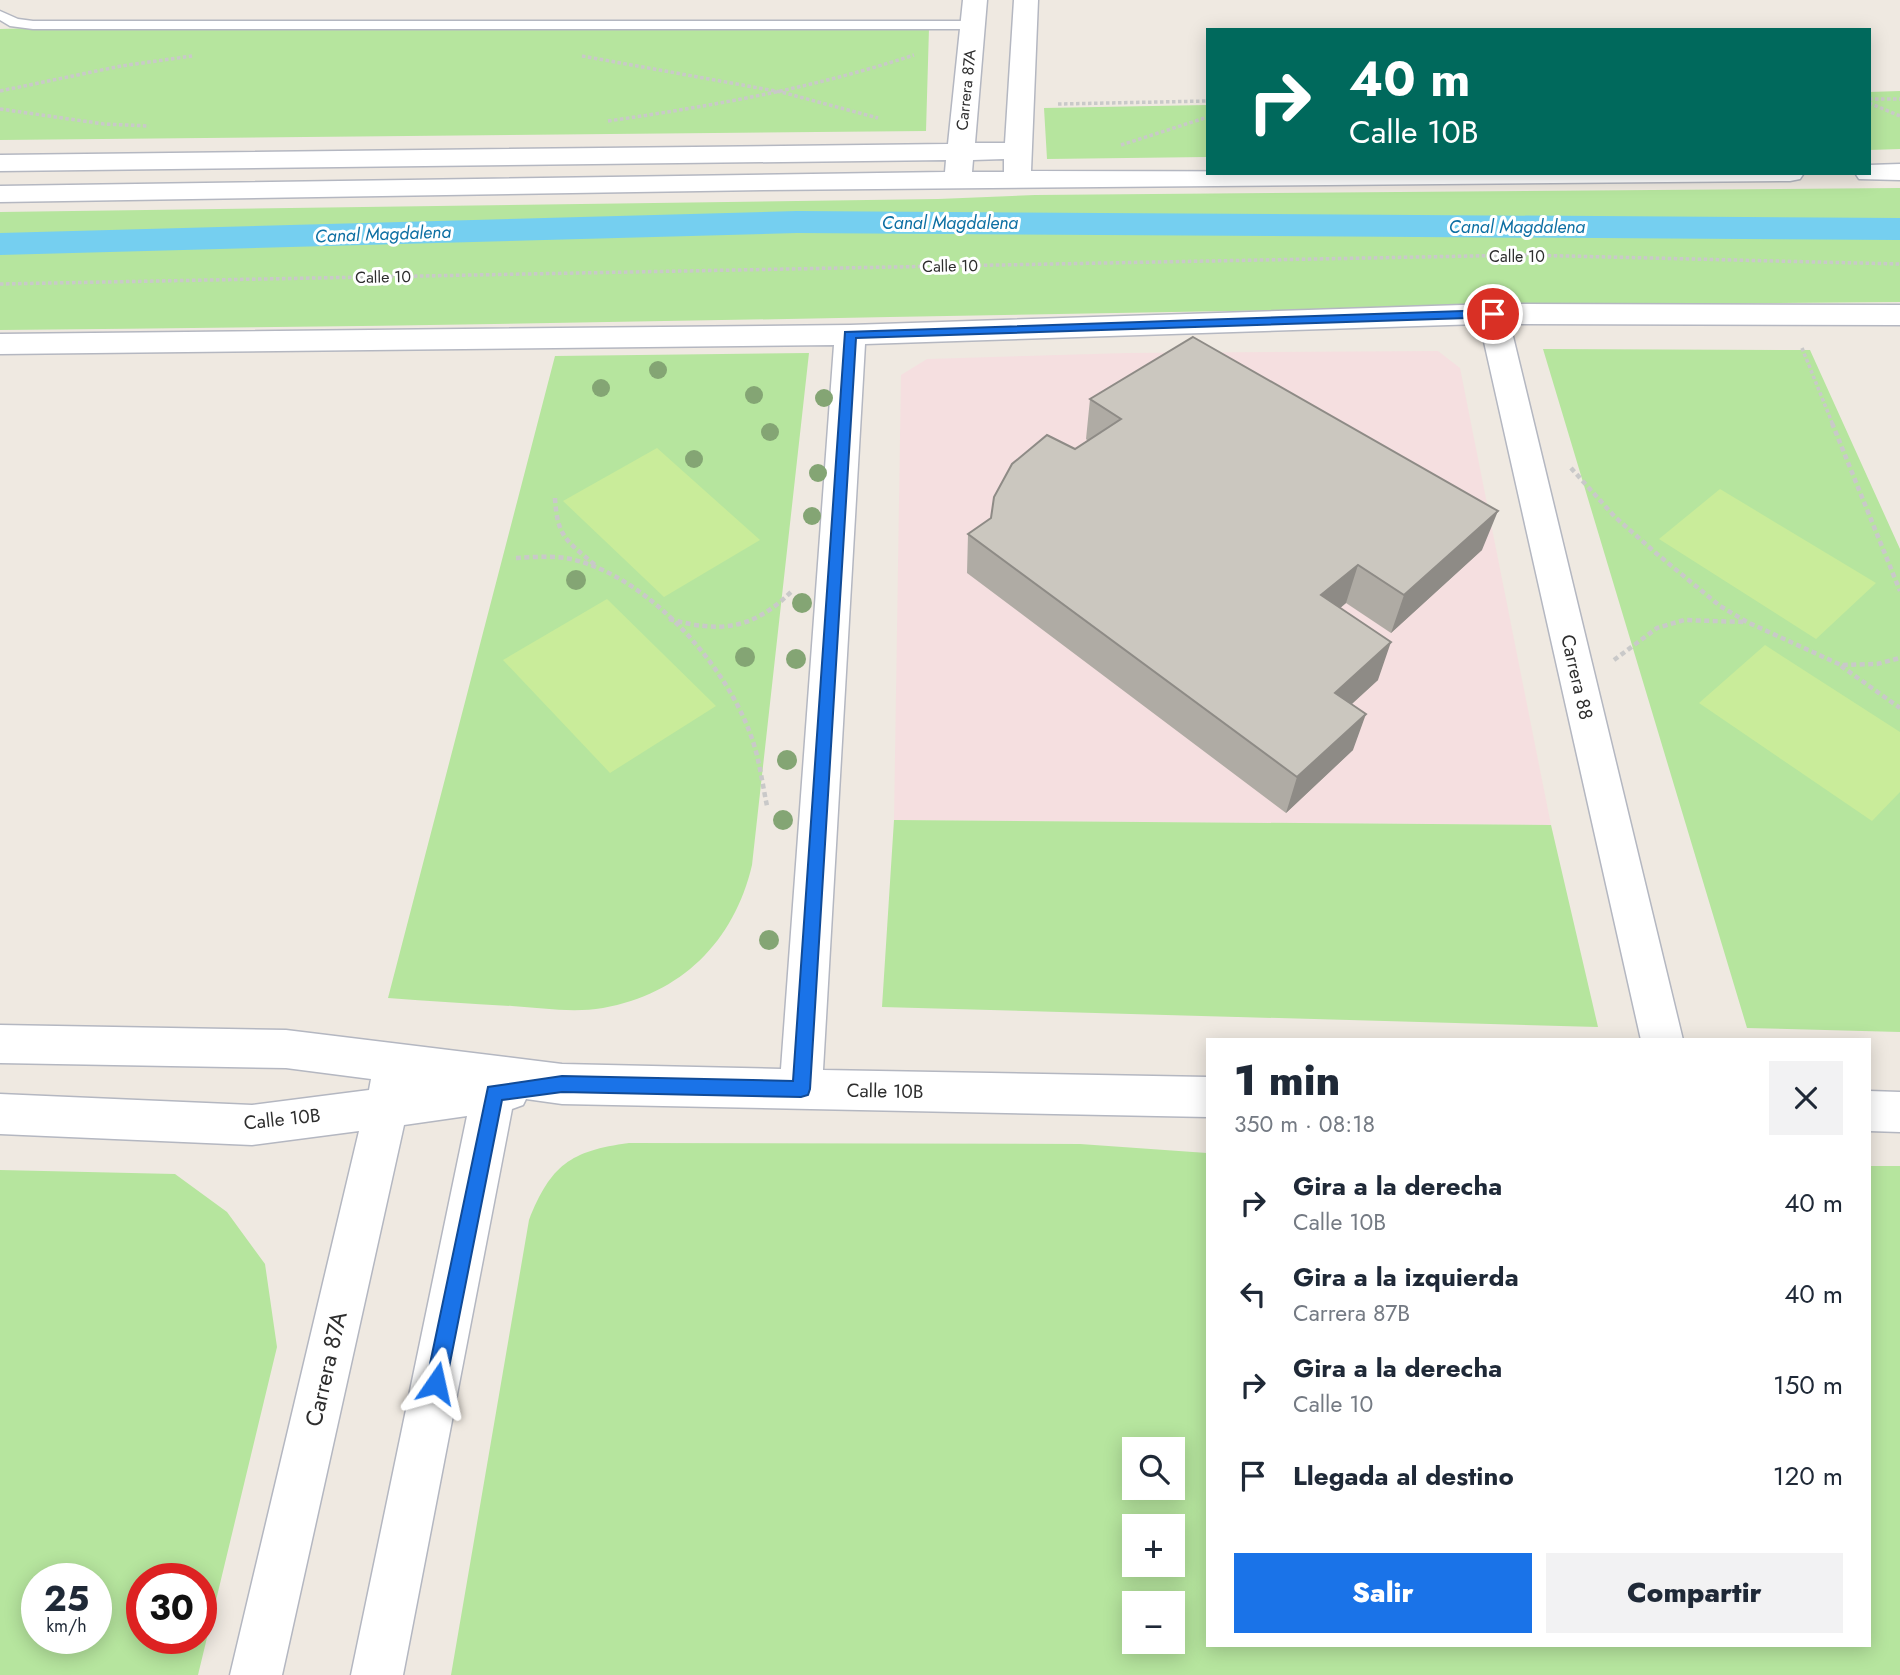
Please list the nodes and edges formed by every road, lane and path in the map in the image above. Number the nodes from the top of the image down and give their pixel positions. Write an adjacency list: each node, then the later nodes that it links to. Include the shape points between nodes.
1 (1026, 0): 13 (street)
2 (974, 12): 3 (lane, via 33,25); 19 (street, Carrera 87A)
3 (0, 15)
4 (204, 54): 7 (path)
5 (918, 54): 8 (path)
6 (576, 55): 8 (path)
7 (0, 91)
8 (781, 92): 16 (path); 17 (path)
9 (1900, 99): 11 (path)
10 (1206, 101): 13 (path)
11 (1871, 101)
12 (1871, 102): 15 (path)
13 (1021, 105): 20 (street)
14 (0, 109): 18 (path, via 104,124)
15 (1900, 116)
16 (878, 118)
17 (607, 121)
18 (155, 126)
19 (960, 151): 20 (street); 21 (street); 25 (street, Carrera 87A)
20 (1018, 151): 26 (street)
21 (0, 163)
22 (1900, 172): 23 (street)
23 (1871, 173)
24 (1569, 175): 26 (street)
25 (957, 180): 26 (street); 27 (street)
26 (1017, 180)
27 (0, 194)
28 (1900, 264): 29 (path, Calle 10, via 1525,255)
29 (0, 284)
30 (1493, 314): 31 (street); 33 (street); 45 (street, Carrera 88)
31 (1788, 315): 32 (street); 40 (path)
32 (1900, 315)
33 (850, 335): 34 (street); 52 (street)
34 (0, 344)
35 (1567, 463): 42 (path, via 1615,517 1720,606)
36 (555, 498): 38 (path, via 556,523 570,544)
37 (516, 558): 38 (path, via 575,560)
38 (605, 571): 41 (path, via 635,589)
39 (793, 590): 41 (path, via 774,611 735,626 708,628)
40 (1900, 592)
41 (668, 618): 47 (path, via 732,694 748,725)
42 (1747, 622): 44 (path); 45 (path, via 1684,620 1657,628)
43 (1900, 658): 44 (path)
44 (1841, 665): 46 (path)
45 (1579, 685): 48 (street, Carrera 88)
46 (1900, 708)
47 (767, 806)
48 (1662, 1038)
49 (0, 1044): 51 (street, Calle 10B, via 286,1049)
50 (496, 1084): 51 (street, Calle 10B); 52 (street, Calle 10B); 58 (street)
51 (391, 1085): 56 (street, Calle 10B, via 252,1125); 57 (street, Carrera 87A)
52 (801, 1089): 53 (street, Calle 10B)
53 (1206, 1097)
54 (1871, 1111): 55 (street)
55 (1900, 1112)
56 (0, 1114)
57 (256, 1675)
58 (377, 1675)

